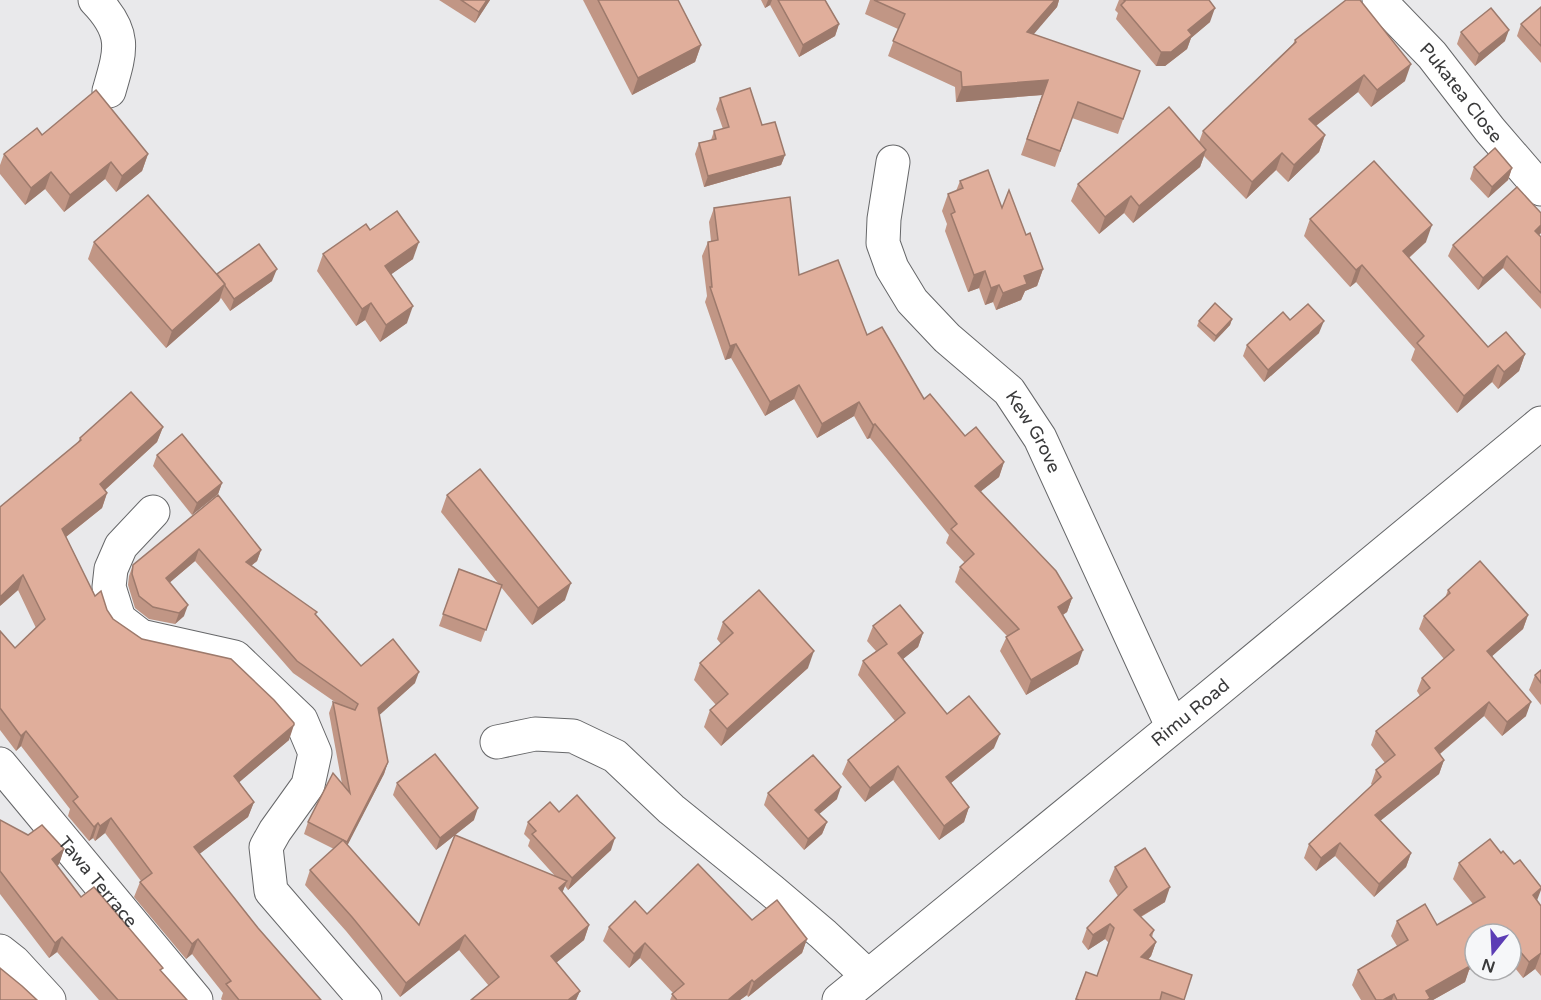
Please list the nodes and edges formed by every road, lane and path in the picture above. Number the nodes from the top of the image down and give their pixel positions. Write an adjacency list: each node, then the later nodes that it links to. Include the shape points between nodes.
1 (95, 0): 3 (street, via 116,28 120,42)
2 (1379, 0): 5 (street, Pukatea Close, via 1432,55)
3 (109, 91)
4 (893, 162): 8 (street, Kew Grove, via 883,243 892,268 912,301 947,338 1009,390 1040,438)
5 (1541, 189)
6 (1541, 423): 8 (street, Rimu Road)
7 (153, 512): 15 (street, via 121,546 111,570 109,587 119,619 141,636 235,657 301,720 315,753 308,785 266,847 271,891)
8 (1172, 726): 12 (street, Rimu Road)
9 (497, 742): 12 (street, via 536,734 573,736 615,756 671,809 788,904)
10 (0, 764): 14 (street, Tawa Terrace)
11 (0, 951): 13 (street)
12 (868, 976): 16 (street, Rimu Road)
13 (49, 1000)
14 (196, 1000)
15 (365, 1000)
16 (838, 1000)

